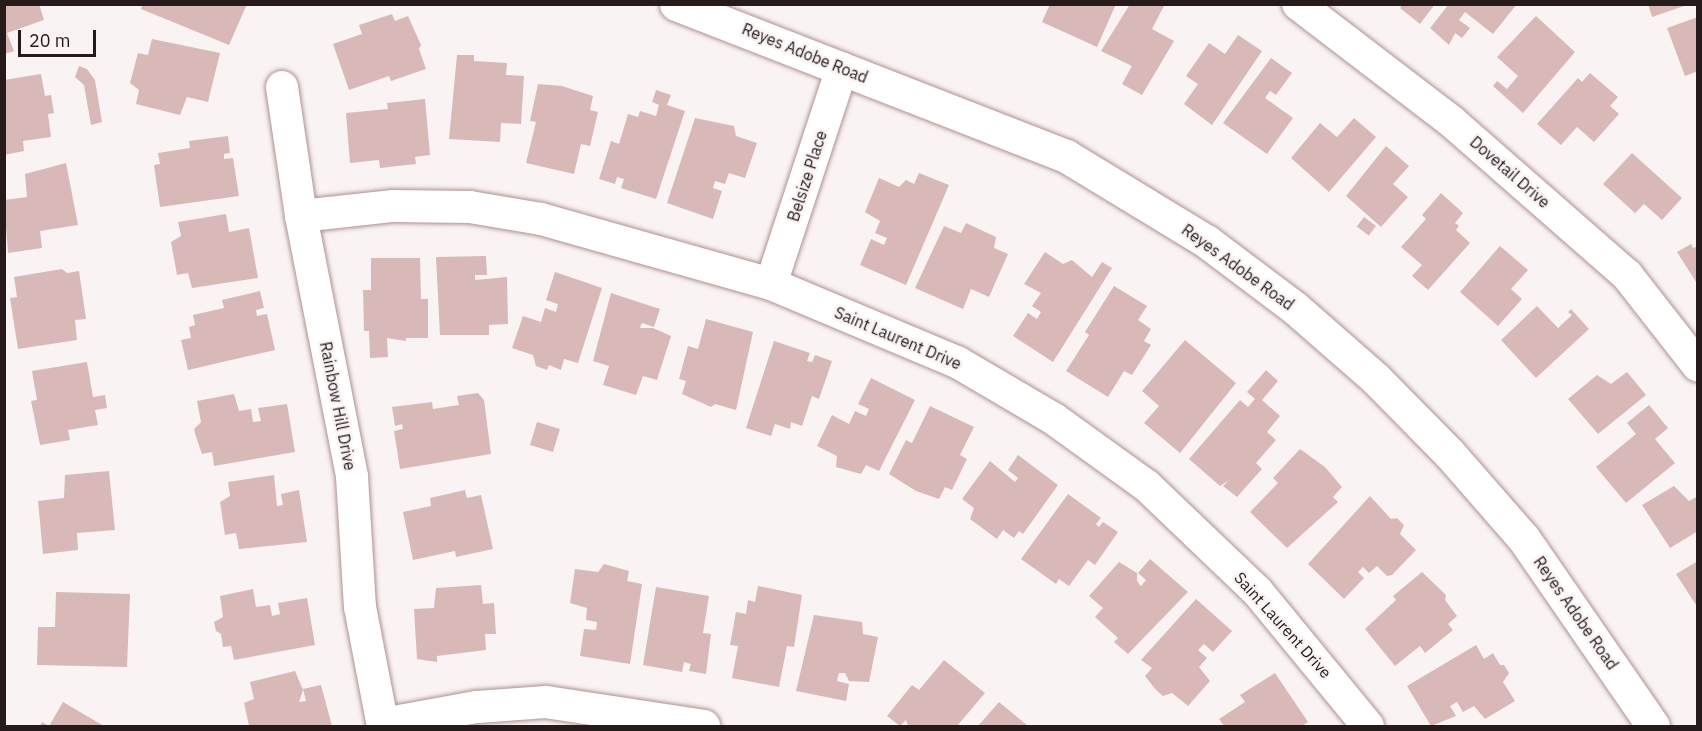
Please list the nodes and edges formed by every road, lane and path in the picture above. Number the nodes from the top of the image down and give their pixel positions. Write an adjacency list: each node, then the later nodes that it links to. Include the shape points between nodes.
1 (676, 4): 3 (street, Reyes Adobe Road)
2 (1298, 4): 7 (street, Dovetail Drive, via 1451,121 1627,275)
3 (842, 68): 6 (street, Belsize Place); 11 (street, Reyes Adobe Road, via 1066,156 1206,241 1295,308 1376,379 1524,539)
4 (282, 87): 5 (street, Rainbow Hill Drive)
5 (301, 216): 6 (street, Saint Laurent Drive, via 393,206 470,207 541,219); 8 (street, Rainbow Hill Drive, via 352,477 360,607)
6 (771, 284): 10 (street, Saint Laurent Drive, via 957,362 1054,419 1147,486 1257,591)
7 (1698, 366)
8 (383, 725): 9 (street, via 477,707 546,702)
9 (704, 726)
10 (1368, 726)
11 (1653, 726)

